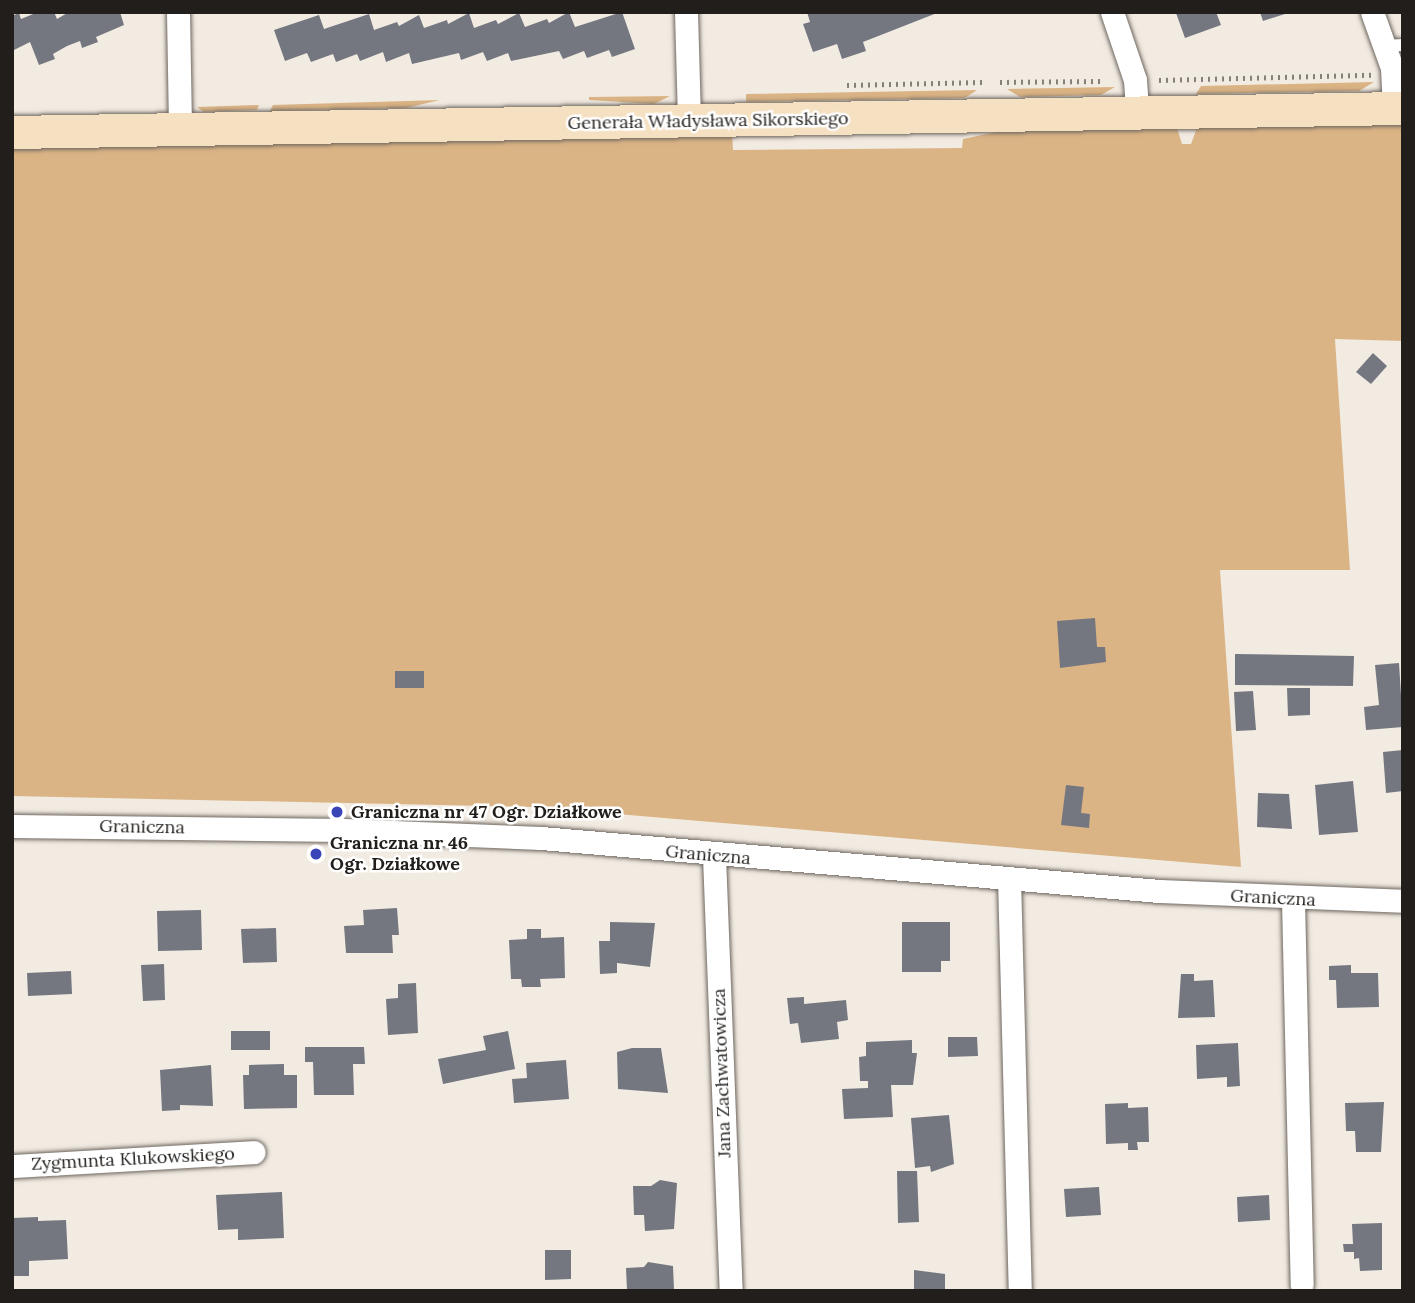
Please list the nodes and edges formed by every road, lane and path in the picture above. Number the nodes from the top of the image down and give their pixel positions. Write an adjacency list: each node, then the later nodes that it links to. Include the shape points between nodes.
1 (177, 12): 13 (street)
2 (686, 12): 12 (street)
3 (1112, 12): 11 (street, via 1130,60)
4 (1372, 12): 5 (street)
5 (1394, 46): 10 (street)
6 (1378, 75): 7 (path)
7 (1150, 80)
8 (1120, 81): 9 (path)
9 (1000, 82)
10 (1398, 108): 11 (street, Generała Władysława Sikorskiego)
11 (1137, 112): 12 (street, Generała Władysława Sikorskiego)
12 (689, 121): 13 (street, Generała Władysława Sikorskiego)
13 (180, 130): 14 (street, Generała Władysława Sikorskiego)
14 (12, 132)
15 (12, 826): 16 (street, Graniczna, via 541,838)
16 (713, 856): 17 (street, Graniczna); 23 (street, Jana Zachwatowicza)
17 (1009, 878): 18 (street, Graniczna); 24 (street)
18 (1293, 900): 19 (street, Graniczna); 22 (street)
19 (1403, 901)
20 (254, 1152): 21 (street, Zygmunta Klukowskiego)
21 (12, 1166)
22 (1302, 1284)
23 (731, 1291)
24 (1020, 1291)

